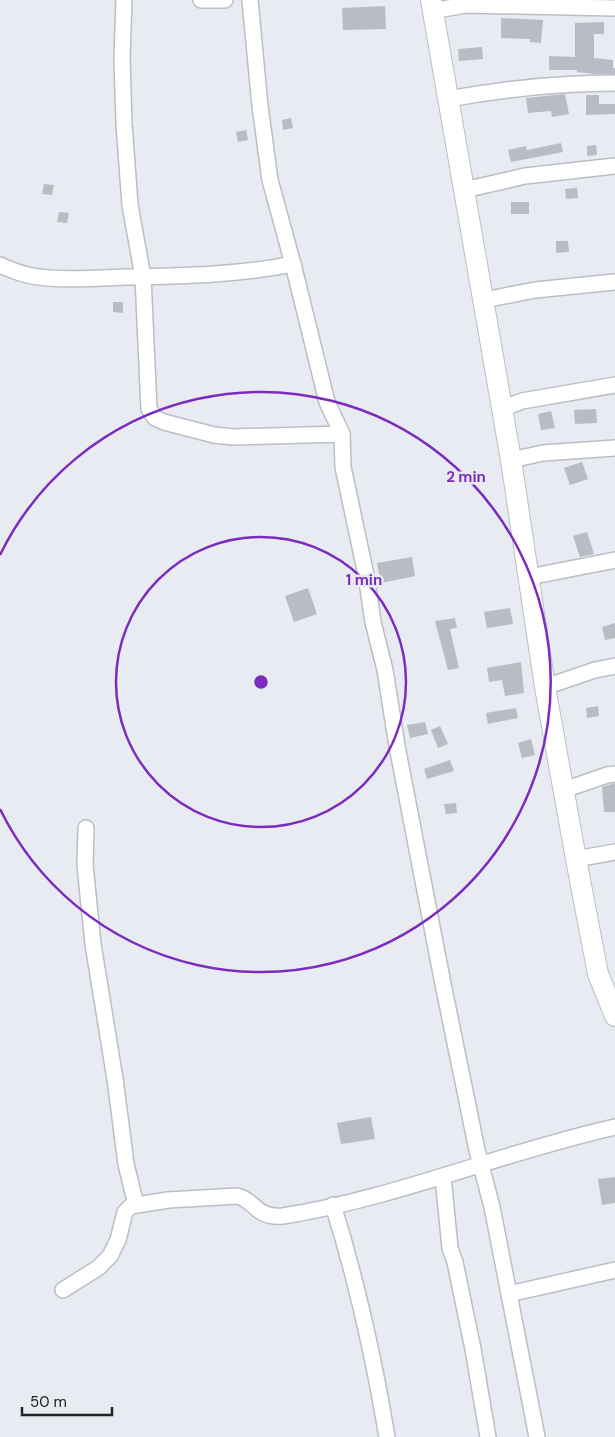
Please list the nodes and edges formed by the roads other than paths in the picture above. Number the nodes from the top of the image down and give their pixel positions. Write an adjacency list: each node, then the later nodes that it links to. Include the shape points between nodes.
1 (124, 0): 13 (street, via 124,124 130,204)
2 (201, 0): 3 (street)
3 (225, 0)
4 (250, 0): 11 (street, via 270,180)
5 (431, 5): 6 (street); 8 (main road)
6 (615, 8)
7 (615, 83): 8 (street, via 546,85)
8 (448, 99): 10 (main road)
9 (615, 166): 10 (street, via 525,176)
10 (464, 190): 15 (main road)
11 (294, 264): 13 (street, via 254,270); 18 (street, via 327,402)
12 (0, 265): 13 (street, via 16,273 46,277)
13 (143, 277): 18 (street, via 149,409 155,418 214,435 233,437)
14 (615, 282): 15 (street, via 535,290)
15 (484, 300): 17 (main road)
16 (615, 385): 17 (street, via 522,401)
17 (502, 409): 20 (main road)
18 (342, 434): 32 (street, via 343,467 365,567 372,622 386,670 390,707)
19 (615, 448): 20 (street, via 543,453)
20 (511, 460): 22 (main road)
21 (615, 560): 22 (street)
22 (529, 577): 24 (main road)
23 (615, 666): 24 (street)
24 (545, 687): 26 (main road)
25 (615, 774): 26 (street)
26 (564, 790): 29 (main road)
27 (86, 828): 34 (street, via 85,865 93,944 126,1164)
28 (615, 852): 29 (street)
29 (576, 859): 30 (main road, via 598,974)
30 (615, 1016)
31 (615, 1127): 32 (street)
32 (480, 1164): 33 (street); 38 (street)
33 (443, 1177): 35 (street); 40 (street, via 450,1248 473,1349)
34 (136, 1205): 35 (street, via 237,1196 243,1197 260,1212 274,1217); 37 (street, via 125,1212 110,1256 98,1268)
35 (333, 1206): 39 (street, via 365,1319)
36 (615, 1270): 38 (street)
37 (63, 1290)
38 (509, 1294): 41 (street)
39 (387, 1437)
40 (488, 1437)
41 (537, 1437)

